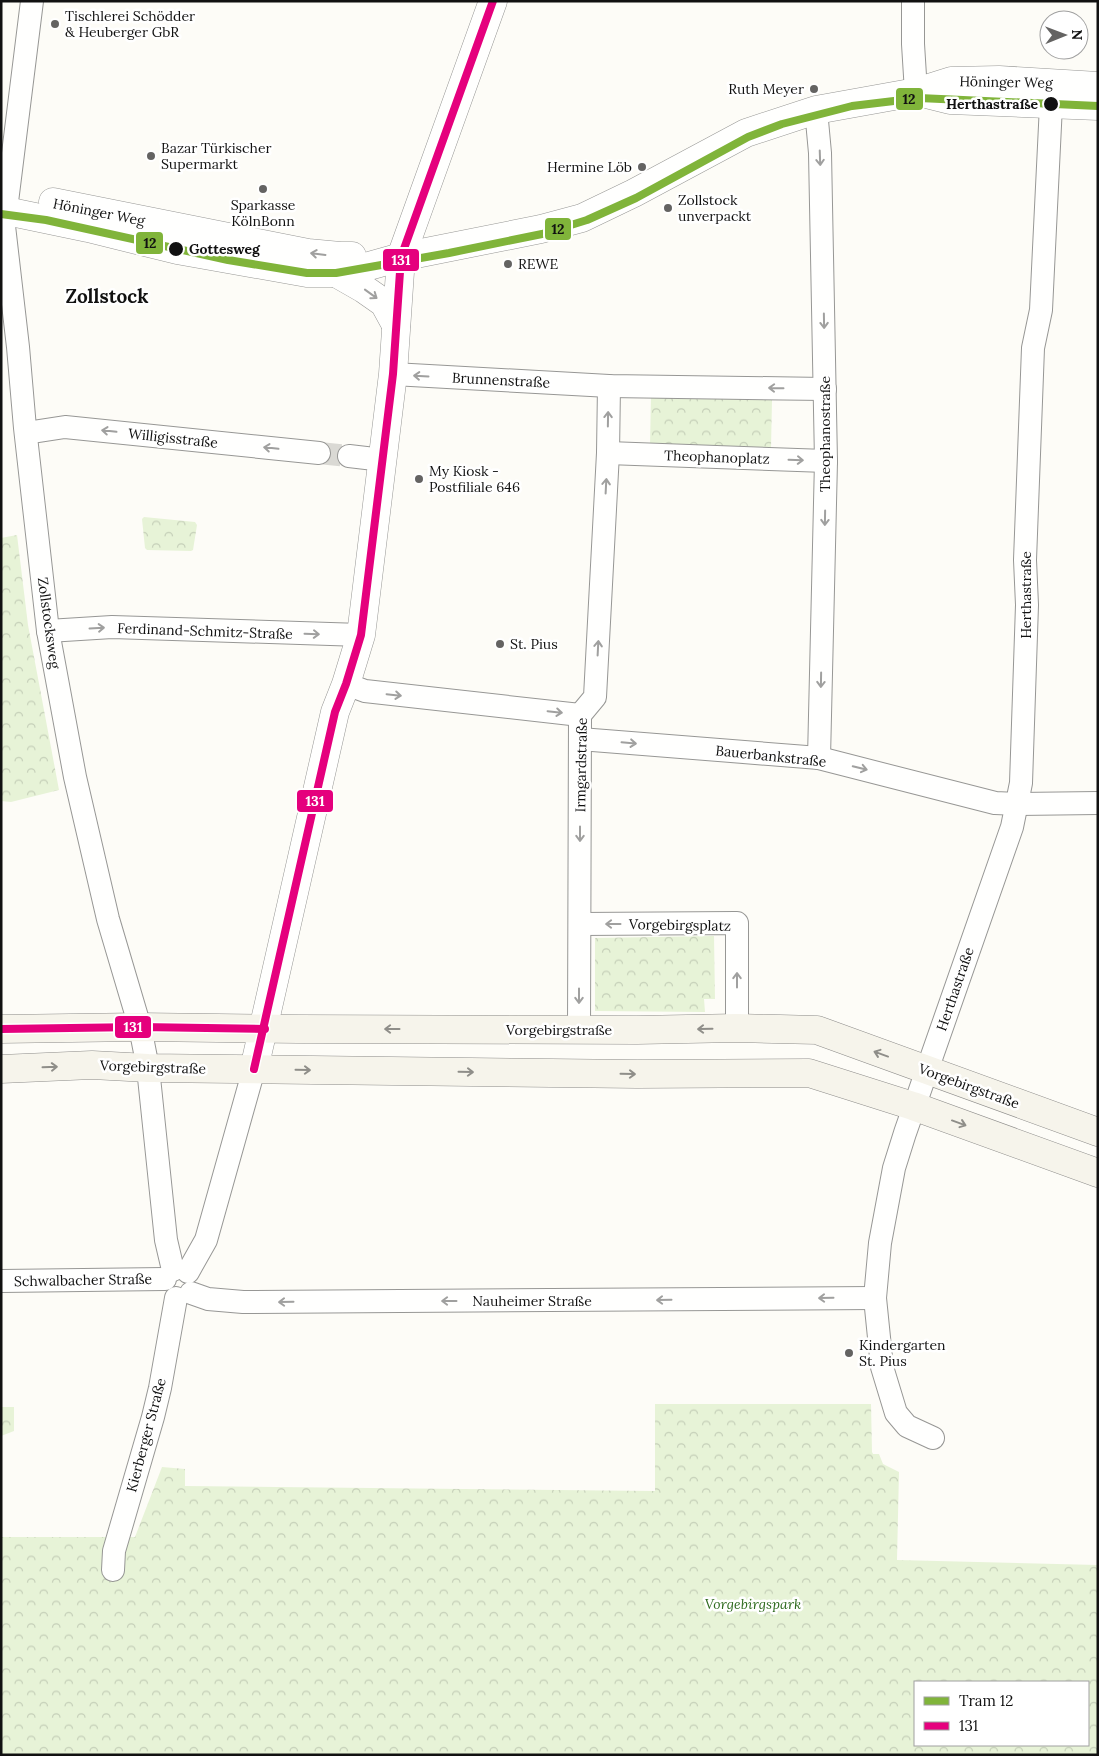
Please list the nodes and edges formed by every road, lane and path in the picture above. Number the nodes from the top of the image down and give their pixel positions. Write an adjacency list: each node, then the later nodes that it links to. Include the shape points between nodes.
1 (32, 1): 9 (street, Zollstocksweg)
2 (493, 1): 10 (street)
3 (913, 1): 5 (street)
4 (1098, 86): 5 (street, Höninger Weg, via 951,81)
5 (916, 92): 6 (street, Höninger Weg, via 950,100); 8 (street, Höninger Weg)
6 (1051, 105): 7 (street, Höninger Weg); 29 (street, Herthastraße, via 1041,310 1033,348)
7 (1098, 106)
8 (816, 110): 10 (street, Höninger Weg, via 746,133 582,218); 16 (street, Theophanostraße, one-way to 16, via 820,153)
9 (3, 210): 10 (street, Höninger Weg, one-way to 9, via 308,252 48,201); 11 (street, Höninger Weg, via 177,250 307,273); 13 (street, Zollstocksweg)
10 (401, 258): 11 (street, Höninger Weg); 12 (street)
11 (336, 273): 12 (street, one-way to 12, via 384,303)
12 (396, 325): 14 (street)
13 (10, 352): 17 (street, Zollstocksweg)
14 (393, 374): 15 (street, Brunnenstraße, one-way to 14); 21 (street)
15 (609, 386): 16 (street, one-way to 15); 19 (street, Irmgardstraße, one-way to 15)
16 (825, 389): 22 (street, Theophanostraße)
17 (26, 433): 18 (street, Willigisstraße, one-way to 17, via 65,427); 23 (street, Zollstocksweg)
18 (320, 453)
19 (608, 453): 22 (street, Theophanoplatz, one-way to 22); 26 (street, Irmgardstraße, one-way to 19, via 595,697)
20 (350, 456): 21 (street)
21 (383, 460): 24 (street)
22 (826, 461): 28 (street, Theophanostraße, one-way to 28)
23 (48, 631): 24 (street, Ferdinand-Schmitz-Straße, one-way to 24, via 112,627); 32 (street, Zollstocksweg, via 75,777 108,919)
24 (361, 635): 25 (street)
25 (346, 684): 26 (street, one-way to 26, via 365,691); 35 (street, via 335,712)
26 (580, 715): 27 (street, Irmgardstraße)
27 (580, 739): 28 (street, Bauerbankstraße, one-way to 28); 31 (street, Irmgardstraße, one-way to 31)
28 (819, 758): 29 (street, Bauerbankstraße, one-way to 29, via 995,803)
29 (1018, 804): 30 (street, Bauerbankstraße); 40 (street, Herthastraße)
30 (1098, 804)
31 (580, 924): 33 (street, Vorgebirgsplatz, one-way to 31, via 737,923); 36 (street, Irmgardstraße, one-way to 36)
32 (140, 1027): 34 (main road, Vorgebirgstraße); 35 (main road, Vorgebirgstraße); 37 (street, Kierberger Straße)
33 (737, 1028): 36 (main road, Vorgebirgstraße, one-way to 36); 40 (main road, Vorgebirgstraße, one-way to 33, via 817,1030)
34 (1, 1029)
35 (265, 1029): 36 (main road, Vorgebirgstraße, one-way to 35); 39 (street)
36 (579, 1030)
37 (148, 1068): 38 (main road, Vorgebirgstraße, one-way to 37, via 92,1065); 39 (main road, Vorgebirgstraße); 45 (street, Kierberger Straße, via 166,1240)
38 (1, 1069)
39 (254, 1069): 41 (main road, Vorgebirgstraße, one-way to 41, via 809,1073); 45 (street, Kierberger Straße, via 206,1240)
40 (927, 1070): 41 (street, Herthastraße); 42 (main road, Vorgebirgstraße)
41 (913, 1106): 43 (main road, Vorgebirgstraße, one-way to 43); 46 (street, Herthastraße, via 894,1168 880,1244)
42 (1098, 1132)
43 (1098, 1173)
44 (1, 1281): 45 (street, Schwalbacher Straße)
45 (178, 1282): 46 (street, Nauheimer Straße, one-way to 45, via 243,1302 208,1299); 48 (street, Kierberger Straße, via 154,1417 114,1551)
46 (875, 1298): 47 (street, Herthastraße, via 882,1367 896,1413 907,1426)
47 (933, 1438)
48 (113, 1570)

